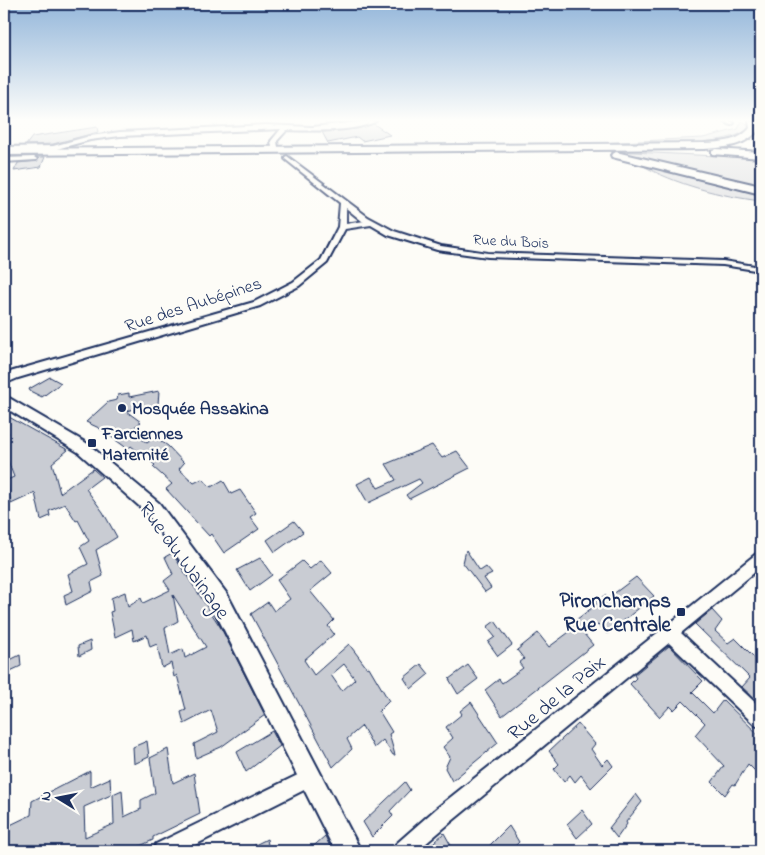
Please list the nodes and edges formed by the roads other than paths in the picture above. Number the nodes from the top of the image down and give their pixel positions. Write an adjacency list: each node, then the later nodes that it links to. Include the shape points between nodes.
1 (291, 161): 4 (street, Rue du Bois)
2 (644, 161): 3 (highway)
3 (761, 190)
4 (343, 203): 5 (street, Rue du Bois); 6 (street, Rue des Aubépines)
5 (372, 223): 6 (street); 7 (street, Rue du Bois, via 415,241 466,253 723,263)
6 (342, 227): 8 (street, Rue des Aubépines, via 324,261 296,284 257,304)
7 (761, 269)
8 (4, 380)
9 (4, 400): 13 (street, Rue du Wainage, via 83,448 153,508 220,601)
10 (761, 559): 11 (street, Rue de la Paix)
11 (668, 632): 12 (street); 16 (street, Rue de la Paix)
12 (761, 719)
13 (312, 777): 14 (street); 15 (street, Rue du Wainage)
14 (163, 851)
15 (348, 851)
16 (403, 851)

